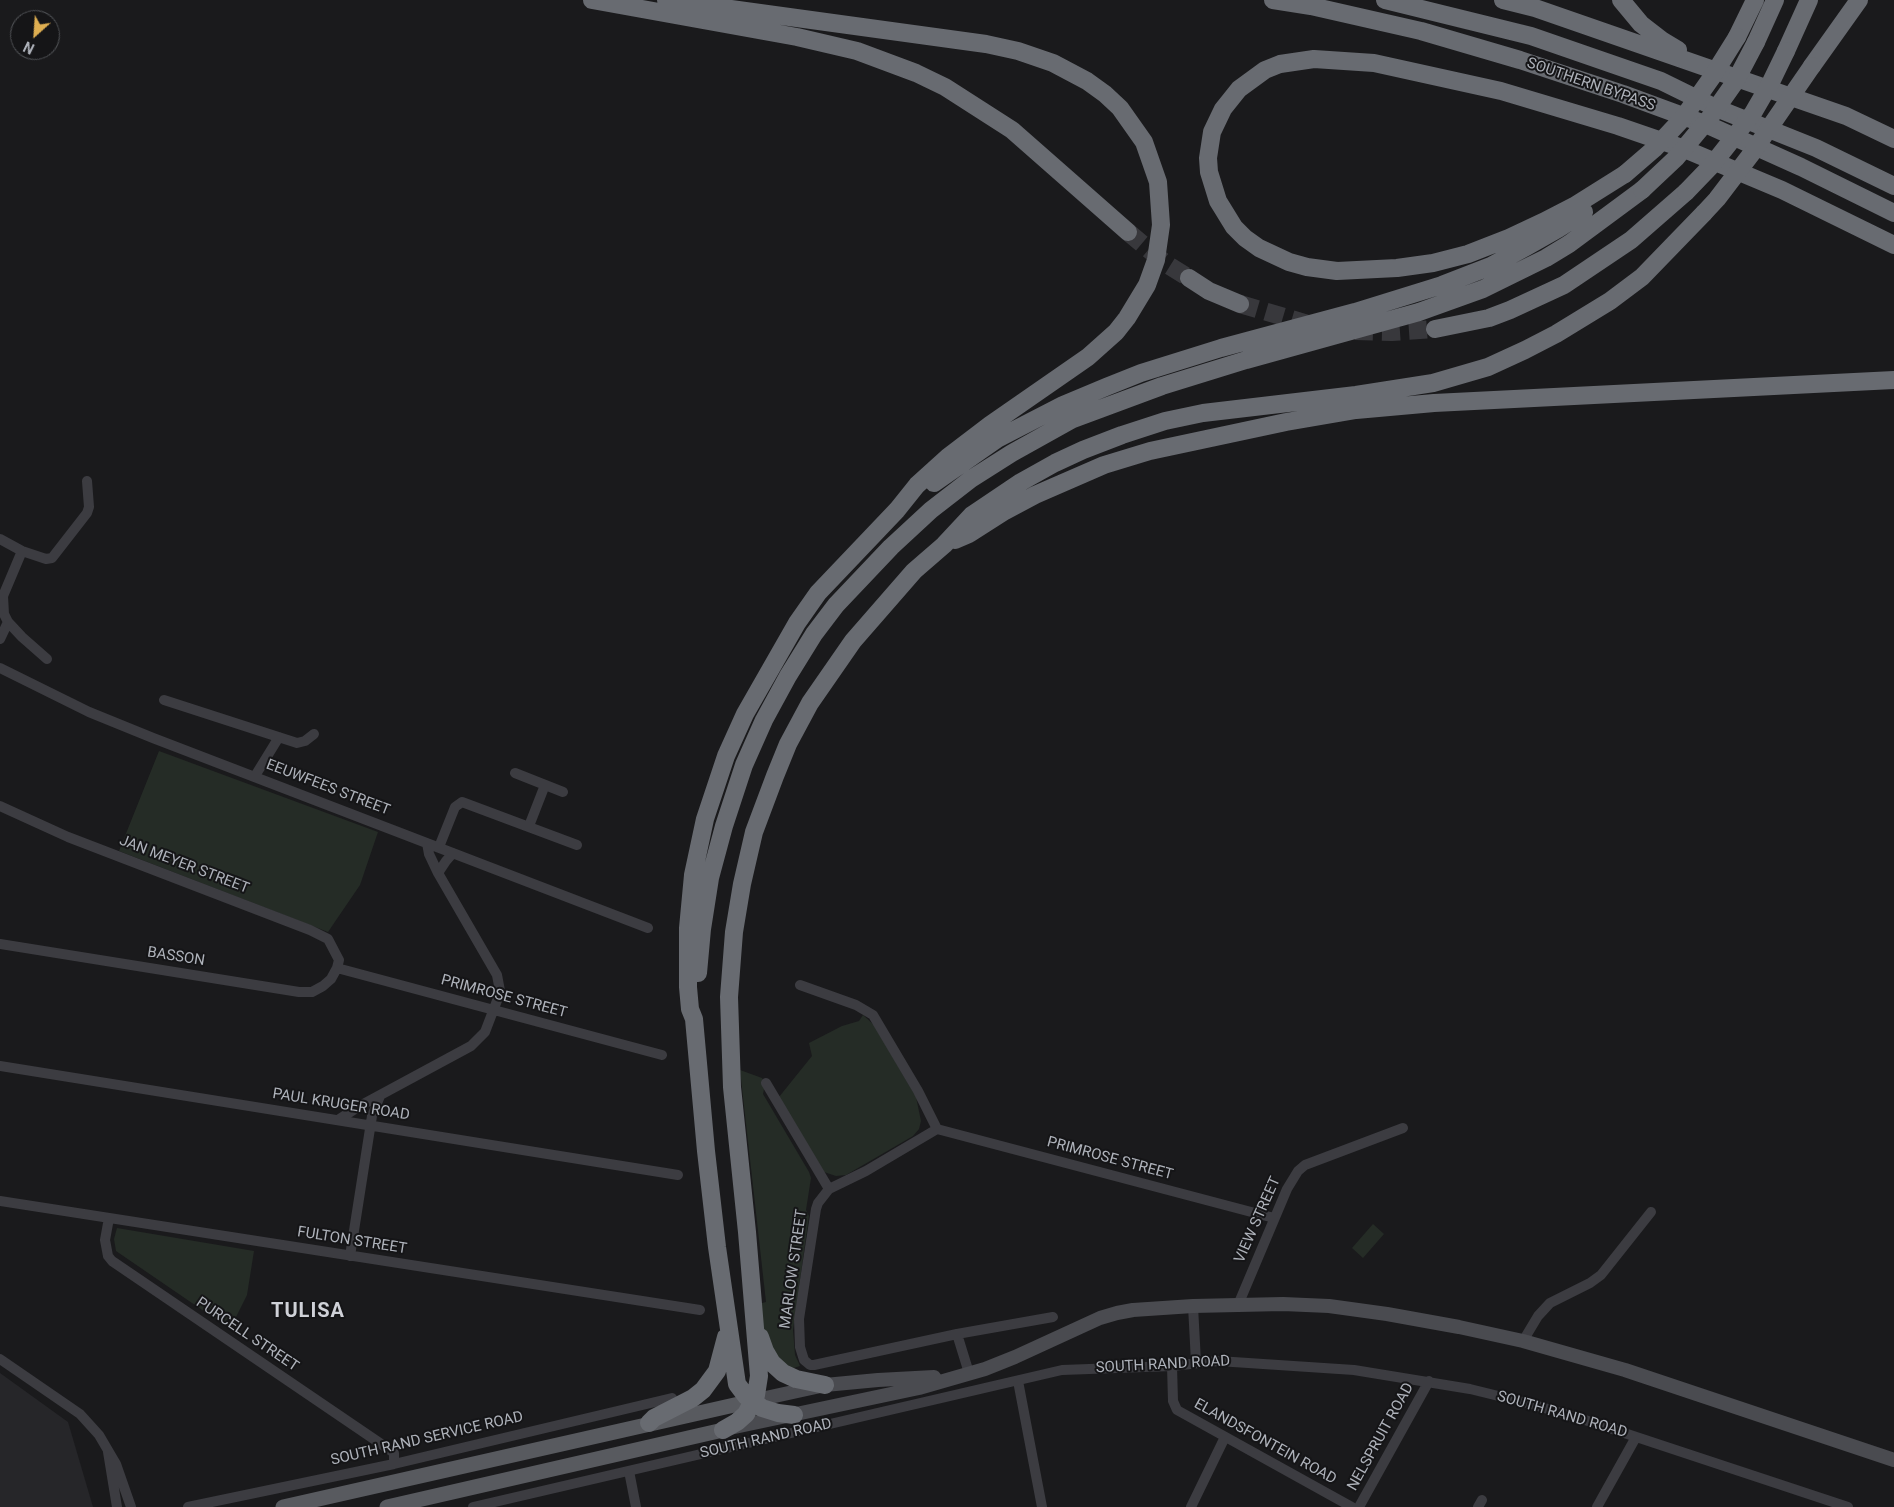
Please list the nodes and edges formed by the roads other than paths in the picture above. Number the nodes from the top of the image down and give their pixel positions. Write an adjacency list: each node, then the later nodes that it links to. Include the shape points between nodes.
1 (592, 0): 22 (highway, via 857,50 910,70 945,86 1012,130)
2 (666, 0): 29 (highway, via 1018,51 1069,70 1093,85 1120,108 1144,142 1158,182 1161,225 1156,260 1138,301 1116,332 1094,352 948,457 916,485)
3 (1273, 0): 21 (highway, SOUTHERN BYPASS, via 1421,31 1623,94 1710,126)
4 (1385, 0): 20 (highway, SOUTHERN BYPASS, via 1531,36 1661,81 1716,108 1816,148)
5 (1503, 0): 15 (highway, via 1544,11)
6 (1621, 0): 15 (highway, via 1632,16 1649,31)
7 (1745, 0): 14 (highway)
8 (1755, 0): 14 (highway)
9 (1775, 0): 56 (highway, bridge, via 1735,82 1676,158 1642,190 1569,244 1491,285 1419,312 1162,386 1073,420 1012,452 971,479 891,548 836,604 808,642 764,720 744,765 710,878)
10 (1809, 0): 26 (highway, bridge, via 1771,82 1753,112 1712,165 1686,192 1630,240 1564,285 1489,318)
11 (1859, 0): 13 (highway)
12 (1872, 0): 13 (highway)
13 (1834, 35): 31 (highway, bridge, via 1752,153 1704,213 1642,277 1556,334 1503,360 1433,383 1202,413 1122,435 1083,450 1022,482 972,515)
14 (1733, 36): 15 (highway, bridge)
15 (1715, 74): 16 (highway); 19 (highway, bridge, via 1671,131)
16 (1846, 116): 17 (highway); 18 (highway)
17 (1894, 129)
18 (1894, 139)
19 (1623, 176): 23 (highway, via 1543,222 1468,254 1397,268 1336,271 1289,262 1258,248 1245,238 1218,201 1209,172 1209,144 1216,120 1229,99 1265,70 1280,64 1314,59 1374,63 1501,91 1682,148 1798,198); 29 (highway, via 1578,216 1491,266 1364,310 1221,348 1106,386 997,439)
20 (1894, 186)
21 (1894, 213)
22 (1128, 232)
23 (1894, 245)
24 (1189, 278): 25 (highway)
25 (1240, 304)
26 (1435, 329)
27 (1894, 380): 31 (highway, via 1434,403 1356,410 1286,422 1159,449 1104,465 1036,495)
28 (87, 482): 32 (street, via 87,513 52,558)
29 (897, 510): 56 (highway, via 818,592 745,714 726,756 705,819 693,875 688,928 688,988)
30 (0, 539): 32 (street)
31 (944, 545): 76 (highway, via 902,585 839,658 788,744 754,832 734,932 729,996 732,1087)
32 (22, 551): 33 (street, via 2,596)
33 (8, 622): 34 (street); 35 (street)
34 (0, 639)
35 (47, 660)
36 (0, 668): 41 (street, EEUWFEES STREET, via 89,712)
37 (164, 700): 39 (street)
38 (314, 734): 39 (street, via 302,743)
39 (279, 737): 41 (street)
40 (515, 773): 42 (street)
41 (256, 776): 46 (street, EEUWFEES STREET)
42 (545, 785): 43 (street); 45 (street)
43 (562, 792)
44 (0, 806): 53 (street, JAN MEYER STREET, via 68,837 310,930 328,939 339,960)
45 (528, 826): 47 (street); 48 (street, via 462,802 455,807)
46 (427, 843): 48 (street, EEUWFEES STREET); 50 (street)
47 (578, 845)
48 (439, 848): 49 (street, EEUWFEES STREET)
49 (453, 853): 50 (street); 51 (street, EEUWFEES STREET)
50 (438, 873): 55 (street, via 497,975 500,991)
51 (648, 928)
52 (0, 944): 53 (street, BASSON, via 300,992 312,992 323,986)
53 (337, 968): 55 (street, PRIMROSE STREET)
54 (800, 985): 64 (street, via 856,1005 873,1015)
55 (494, 1010): 57 (street, PRIMROSE STREET); 60 (street, via 485,1032 471,1046)
56 (694, 1019): 77 (highway, via 717,1247)
57 (662, 1055)
58 (0, 1066): 61 (street, PAUL KRUGER ROAD)
59 (766, 1083): 66 (street)
60 (380, 1096): 61 (street); 62 (street)
61 (338, 1120): 62 (street, PAUL KRUGER ROAD)
62 (371, 1125): 65 (street, PAUL KRUGER ROAD); 71 (street)
63 (1403, 1128): 70 (street, VIEW STREET, via 1301,1167)
64 (937, 1129): 66 (street); 70 (street, PRIMROSE STREET)
65 (678, 1175)
66 (830, 1189): 78 (street, MARLOW STREET, via 816,1209 799,1319 800,1348 806,1362 814,1365)
67 (0, 1201): 69 (street, FULTON STREET)
68 (1651, 1212): 79 (street, via 1601,1275 1550,1303)
69 (109, 1218): 71 (street, FULTON STREET); 97 (street, PURCELL STREET, via 105,1240 112,1261 394,1453)
70 (1274, 1218): 72 (street, VIEW STREET)
71 (350, 1256): 74 (street, FULTON STREET)
72 (1238, 1305): 73 (main road, SOUTH RAND ROAD); 79 (main road, SOUTH RAND ROAD, via 1314,1305 1354,1309)
73 (1193, 1306): 81 (street); 83 (main road, SOUTH RAND ROAD, via 1133,1310 1100,1318 1015,1357)
74 (700, 1310)
75 (1053, 1317): 78 (street)
76 (754, 1320): 87 (highway, via 765,1351 777,1368 796,1379); 89 (highway, via 760,1376 758,1391)
77 (729, 1324): 89 (highway, via 736,1384); 91 (highway, via 721,1360 711,1380 693,1398)
78 (957, 1334): 83 (street)
79 (1523, 1341): 96 (main road, SOUTH RAND ROAD, via 1625,1370)
80 (0, 1359): 95 (street, via 80,1414)
81 (1196, 1362): 82 (street, SOUTH RAND ROAD); 86 (street, SOUTH RAND ROAD, via 1284,1364)
82 (1172, 1366): 85 (street, SOUTH RAND ROAD, via 1075,1369); 94 (street, ELANDSFONTEIN ROAD, via 1173,1401 1177,1410)
83 (969, 1373): 84 (main road, SOUTH RAND ROAD)
84 (955, 1376): 87 (main road, SOUTH RAND ROAD); 90 (main road, SOUTH RAND ROAD, via 919,1388)
85 (1018, 1381): 98 (street, SOUTH RAND ROAD); 106 (street)
86 (1428, 1381): 93 (street, SOUTH RAND ROAD, via 1531,1404); 109 (street, NELSPRUIT ROAD)
87 (825, 1385): 89 (main road, SOUTH RAND ROAD)
88 (672, 1398): 97 (street, SOUTH RAND SERVICE ROAD)
89 (752, 1401): 90 (highway, via 766,1410); 91 (main road, SOUTH RAND ROAD); 92 (highway, via 742,1418)
90 (794, 1415): 92 (main road, SOUTH RAND ROAD)
91 (649, 1423): 102 (main road, SOUTH RAND ROAD)
92 (723, 1430): 103 (main road, SOUTH RAND ROAD)
93 (1636, 1436): 110 (street); 111 (street, SOUTH RAND ROAD)
94 (1224, 1437): 107 (street); 108 (street, ELANDSFONTEIN ROAD)
95 (108, 1451): 99 (street); 100 (street)
96 (1894, 1460)
97 (394, 1464): 101 (street, SOUTH RAND SERVICE ROAD)
98 (629, 1471): 104 (street, SOUTH RAND ROAD); 105 (street)
99 (114, 1504)
100 (131, 1507)
101 (188, 1507)
102 (282, 1507)
103 (387, 1507)
104 (474, 1507)
105 (636, 1507)
106 (1042, 1507)
107 (1191, 1507)
108 (1352, 1507)
109 (1359, 1507)
110 (1597, 1507)
111 (1848, 1507)

